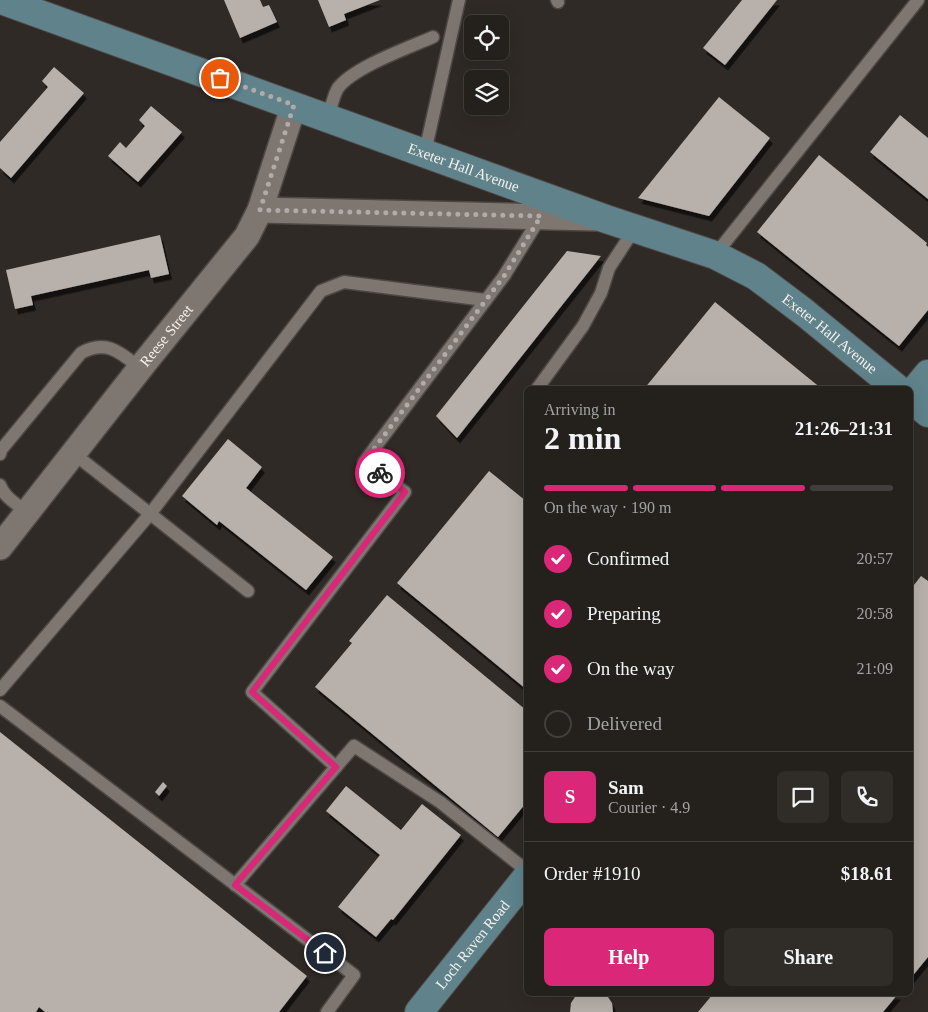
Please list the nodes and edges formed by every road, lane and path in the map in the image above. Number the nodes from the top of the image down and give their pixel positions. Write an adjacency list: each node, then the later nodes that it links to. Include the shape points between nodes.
1 (1, 0): 5 (street, Exeter Hall Avenue)
2 (459, 0): 7 (lane)
3 (918, 0): 12 (lane)
4 (433, 37): 6 (lane, via 368,66 352,77 338,88)
5 (294, 105): 6 (street, Exeter Hall Avenue); 8 (street, Reese Street)
6 (328, 117): 7 (street, Exeter Hall Avenue)
7 (425, 152): 10 (street, Exeter Hall Avenue)
8 (260, 210): 9 (street); 14 (street, Reese Street, via 247,236)
9 (541, 216): 10 (street); 13 (lane)
10 (606, 219): 11 (street, Exeter Hall Avenue)
11 (635, 228): 12 (street, Exeter Hall Avenue); 16 (lane, via 608,268 600,293 583,326)
12 (715, 255): 17 (street, Exeter Hall Avenue, via 756,276)
13 (485, 300): 25 (lane, via 344,282 321,291); 30 (lane, via 364,462 405,492 252,692)
14 (140, 368): 21 (street, Reese Street); 22 (lane, via 115,350 103,347 91,348 81,354)
15 (928, 374): 18 (street)
16 (539, 386)
17 (894, 386)
18 (913, 393)
19 (913, 400): 20 (street)
20 (928, 413)
21 (73, 453): 24 (street, Reese Street); 25 (lane)
22 (0, 454)
23 (0, 485): 24 (lane)
24 (26, 512): 26 (street, Reese Street)
25 (150, 514): 27 (lane); 28 (lane)
26 (0, 546)
27 (248, 591)
28 (0, 690)
29 (0, 706): 33 (lane)
30 (336, 767): 31 (lane, via 354,746 440,802); 33 (lane)
31 (524, 868)
32 (524, 881): 35 (street, Loch Raven Road)
33 (235, 885): 34 (lane, via 354,975)
34 (327, 1012)
35 (419, 1012)

